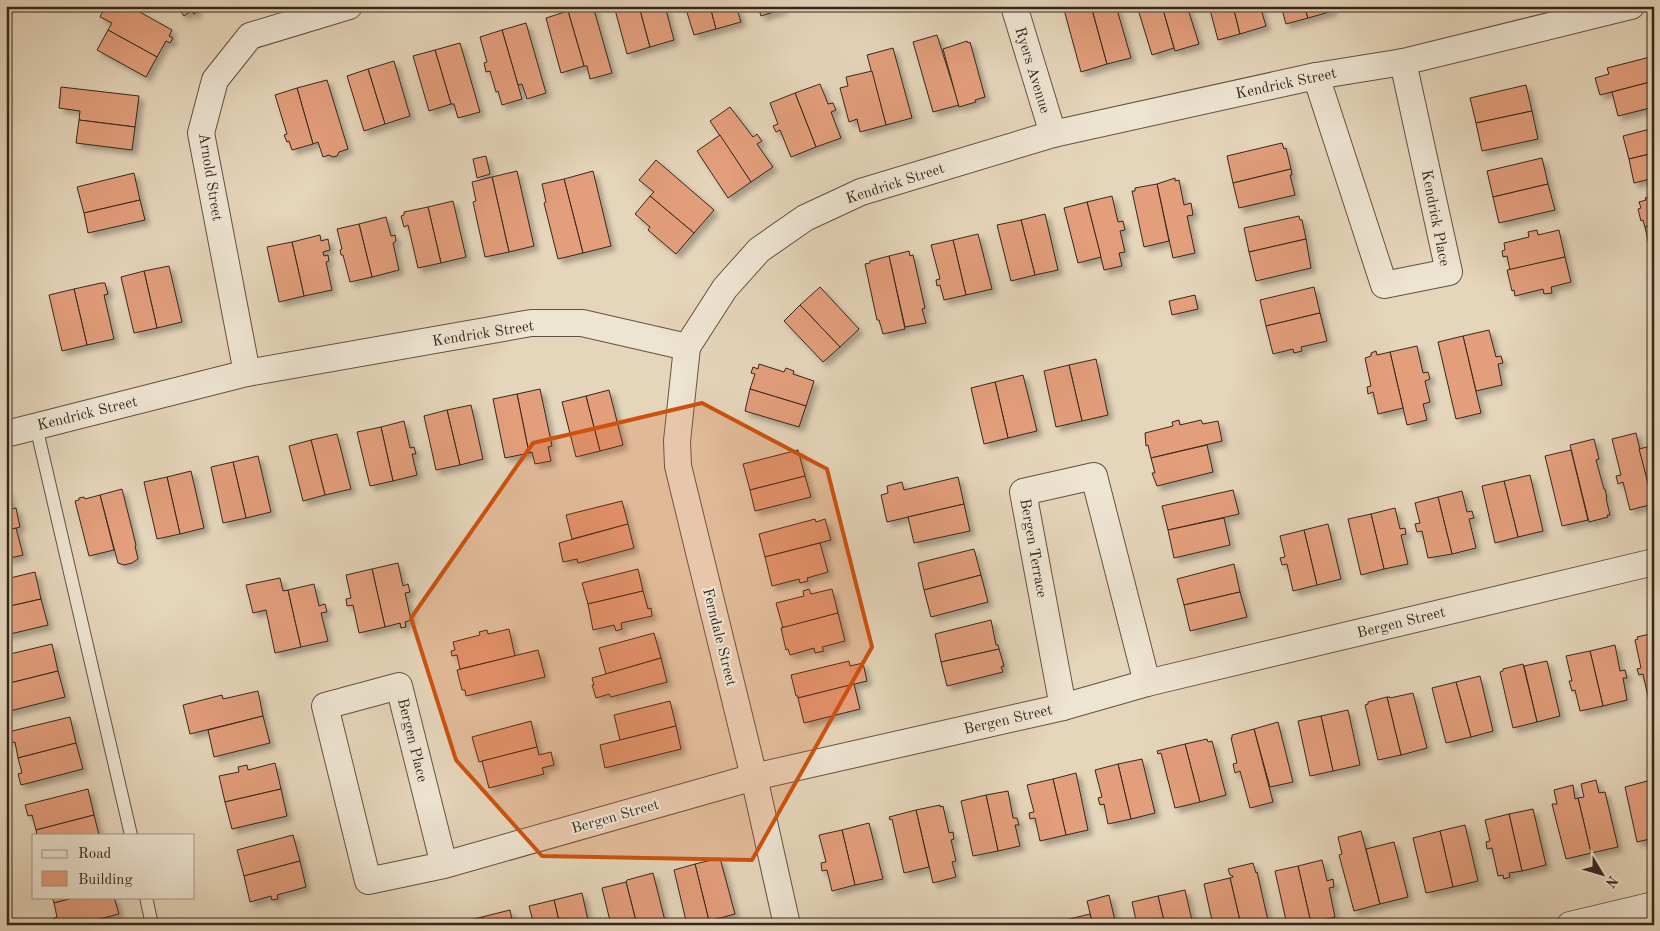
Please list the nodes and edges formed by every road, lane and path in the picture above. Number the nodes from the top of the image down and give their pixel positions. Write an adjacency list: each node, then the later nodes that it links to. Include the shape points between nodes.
1 (349, 6): 8 (street, Arnold Street, via 250,36 215,80 200,133)
2 (1014, 6): 6 (street, Ryers Avenue)
3 (1631, 6): 4 (street, Kendrick Street)
4 (1403, 62): 5 (street, Kendrick Street); 5 (street, Kendrick Place, via 1449,272 1384,285)
5 (1316, 76): 6 (street, Kendrick Street)
6 (1053, 134): 7 (street, Kendrick Street, via 861,192 805,218 759,250 725,288)
7 (687, 347): 8 (street, Kendrick Street, via 582,323 531,323); 14 (street, Ferndale Street, via 677,441 678,466)
8 (247, 373): 9 (street, Kendrick Street)
9 (36, 426): 10 (street, Kendrick Street); 15 (lane)
10 (6, 434)
11 (1654, 562): 12 (street, Bergen Street)
12 (1147, 683): 13 (street, Bergen Street); 13 (street, Bergen Terrace, via 1094,476 1023,492)
13 (1063, 707): 14 (street, Bergen Street)
14 (754, 777): 16 (street, Bergen Street); 21 (street, Ferndale Street)
15 (131, 834)
16 (444, 865): 17 (street, Bergen Street, via 368,881); 17 (street, Bergen Place, via 399,686 325,706)
17 (367, 878)
18 (146, 898): 20 (lane)
19 (1654, 904): 22 (street)
20 (152, 925)
21 (787, 925)
22 (1570, 925)

